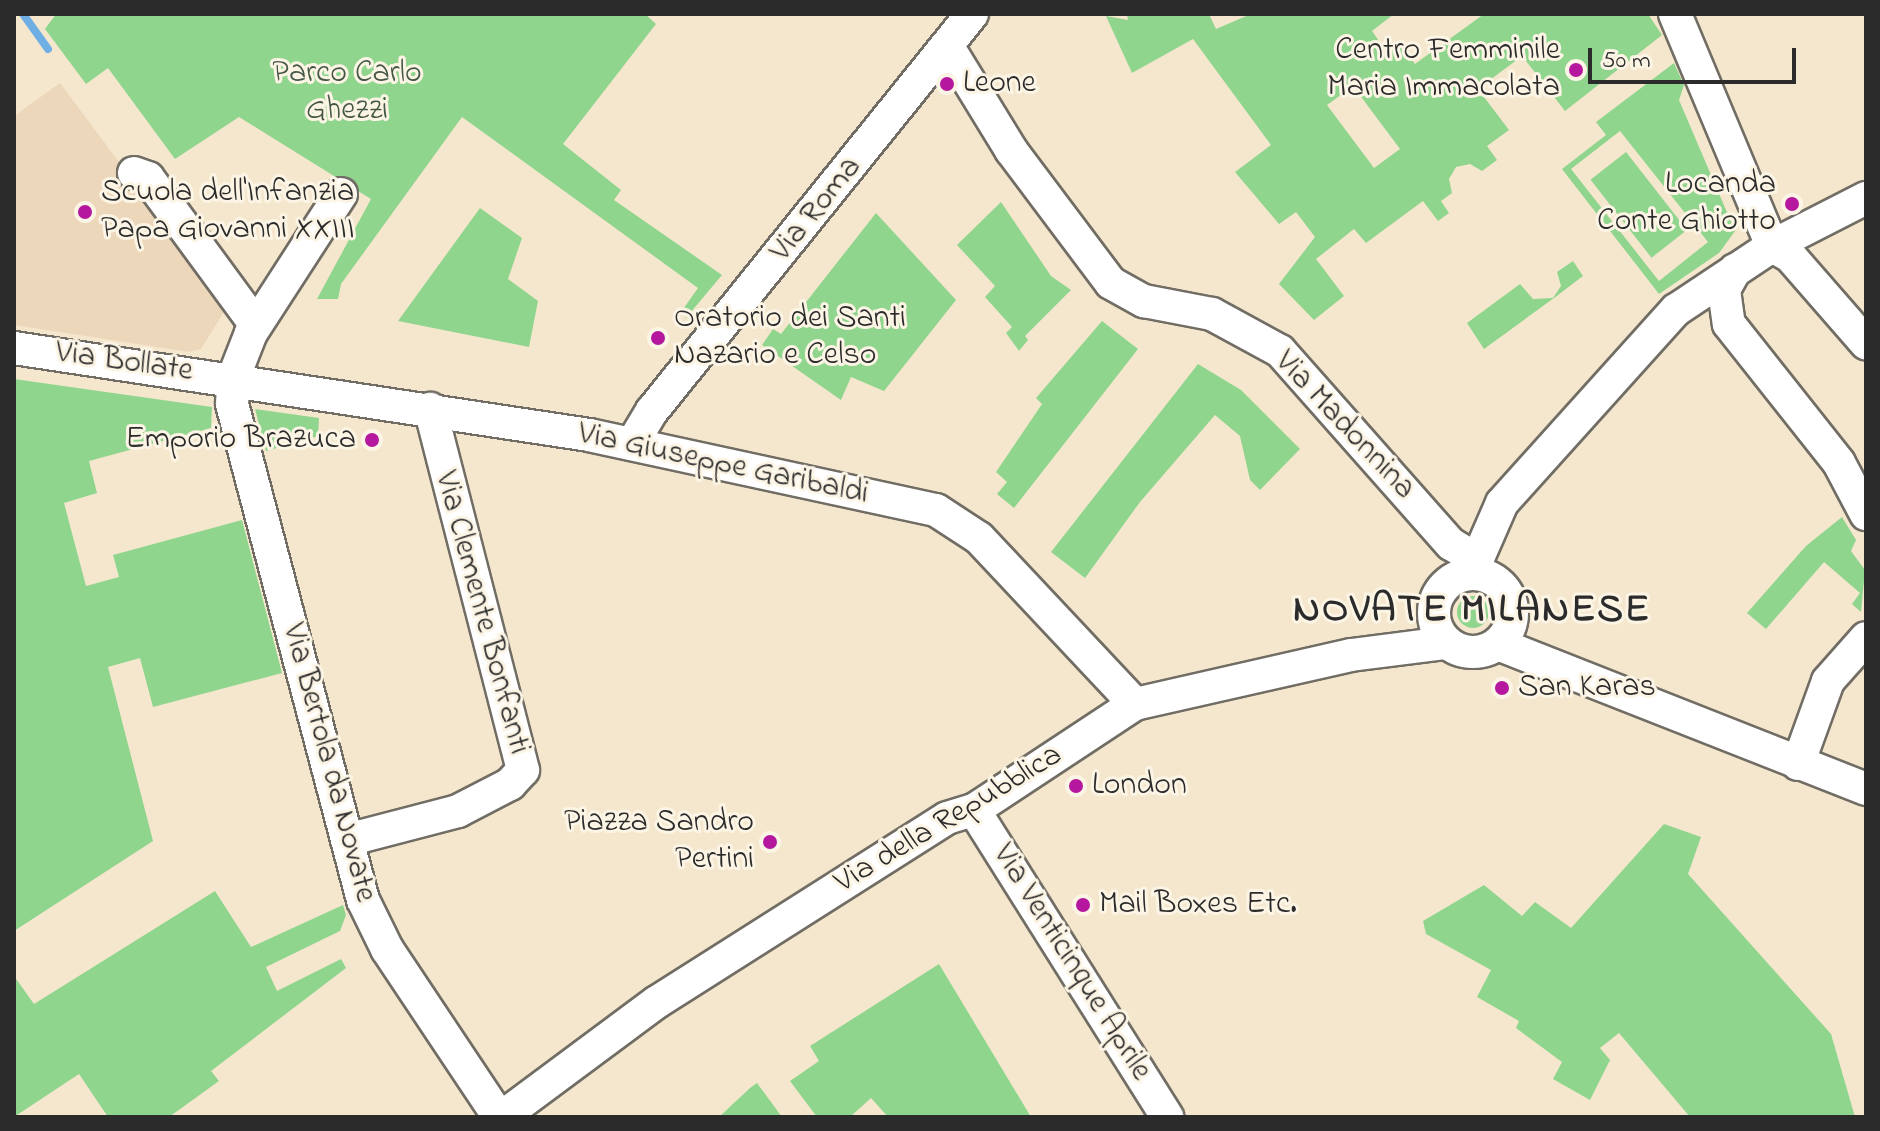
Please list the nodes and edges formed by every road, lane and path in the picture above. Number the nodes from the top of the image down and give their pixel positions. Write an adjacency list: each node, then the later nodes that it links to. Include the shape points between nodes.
1 (972, 14): 3 (street, Via Roma)
2 (1675, 14): 7 (street)
3 (948, 47): 14 (street, Via Roma, via 652,411); 16 (street, Via Madonnina, via 1019,162 1111,283 1144,301 1212,314 1280,351)
4 (134, 173): 9 (street, via 148,178)
5 (341, 194): 9 (street)
6 (1866, 198): 7 (street)
7 (1772, 246): 8 (street); 10 (street, via 1790,256)
8 (1735, 270): 15 (street, via 1724,290 1729,324 1839,463); 16 (street, via 1676,310 1578,416 1502,503)
9 (256, 325): 12 (street)
10 (1866, 343)
11 (14, 348): 12 (street, Via Bollate)
12 (233, 379): 13 (street, Via Giuseppe Garibaldi); 24 (street, Via Bertola da Novate, via 232,404)
13 (430, 409): 14 (street, Via Giuseppe Garibaldi); 24 (street, Via Clemente Bonfanti, via 523,770 510,784 458,811)
14 (632, 444): 20 (street, Via Giuseppe Garibaldi, via 949,515 979,538)
15 (1866, 514)
16 (1472, 566): 17 (street, via 1506,591); 19 (street, via 1447,584 1434,607 1438,632)
17 (1505, 630): 19 (street, via 1472,653); 21 (street, via 1568,667)
18 (1866, 638): 21 (street, via 1828,681)
19 (1446, 643): 20 (street, Via della Repubblica, via 1351,655)
20 (1135, 704): 23 (street, Via della Repubblica)
21 (1798, 764): 22 (street)
22 (1866, 789)
23 (974, 810): 25 (street, Via della Repubblica, via 947,818 657,1002); 26 (street, Via Venticinque Aprile)
24 (347, 840): 25 (street, Via Bertola da Novate, via 372,923)
25 (500, 1117)
26 (1167, 1117)

